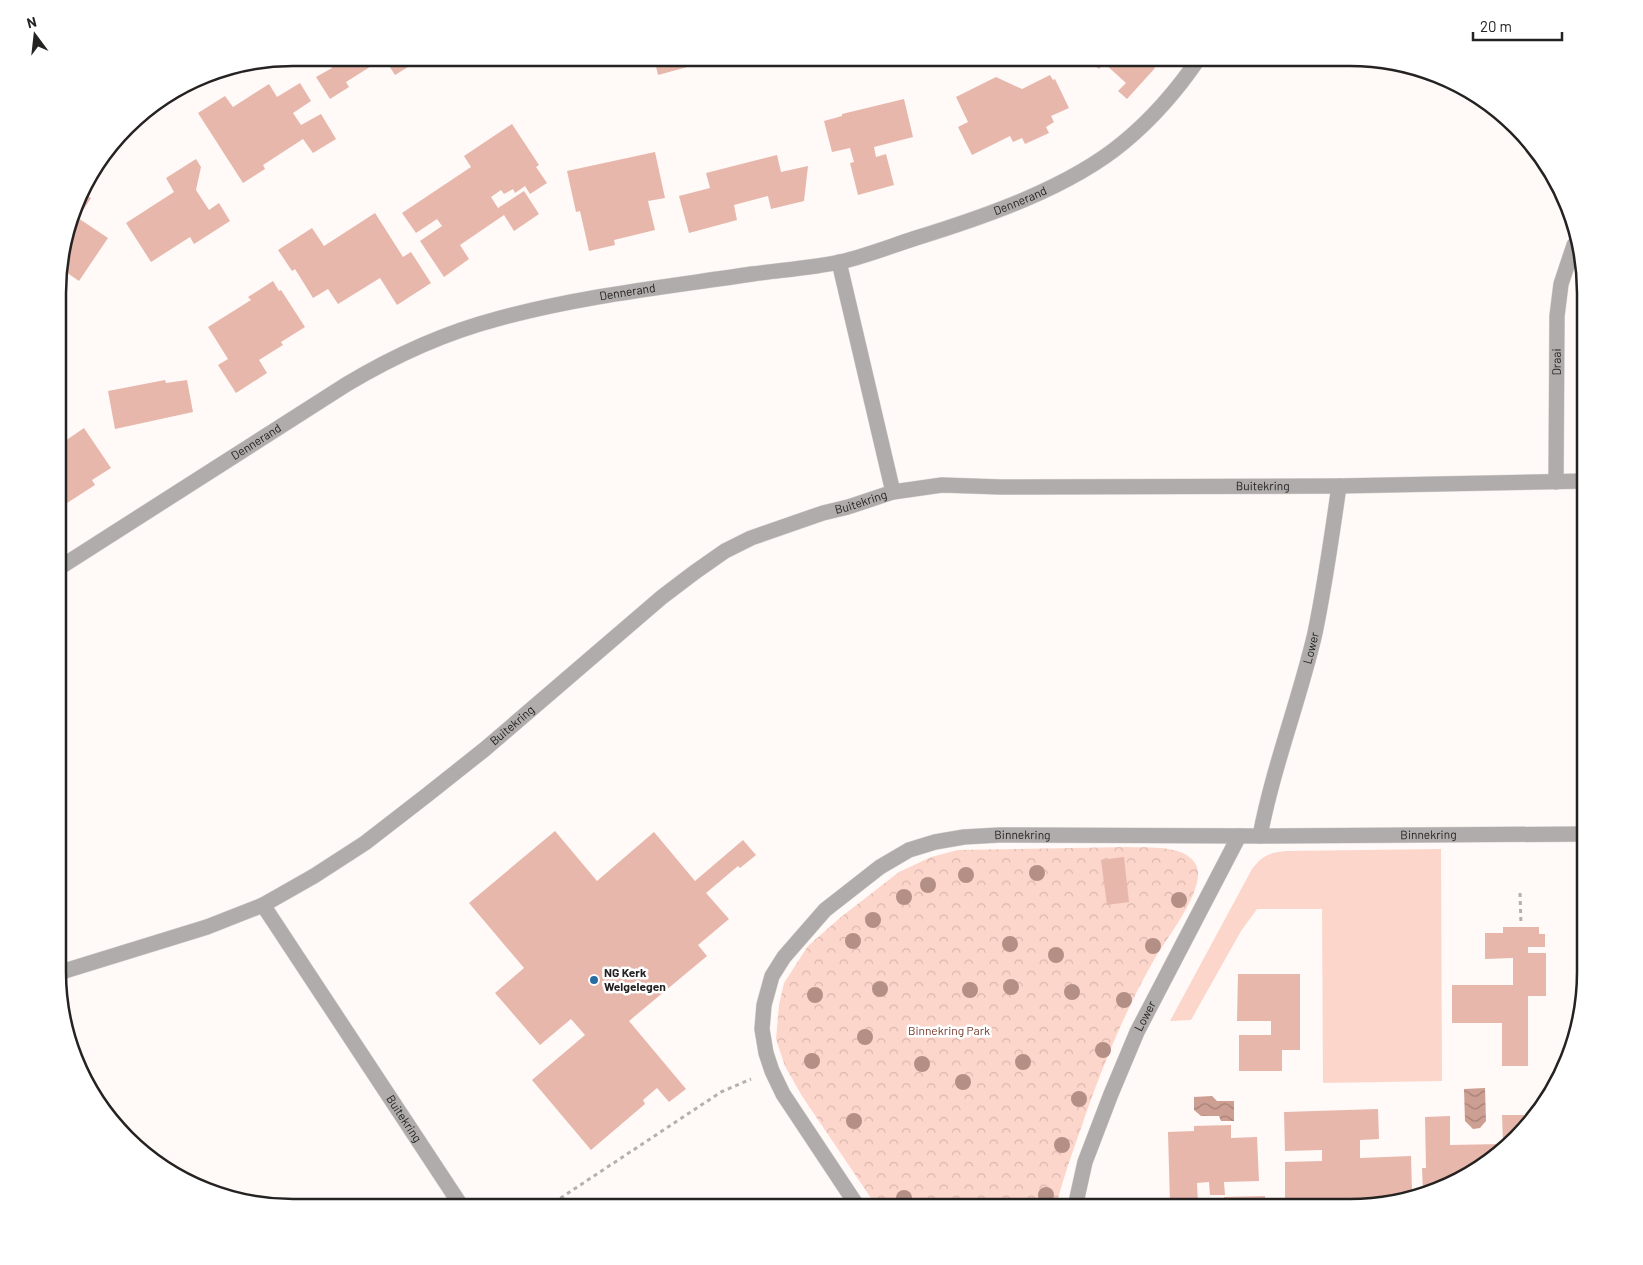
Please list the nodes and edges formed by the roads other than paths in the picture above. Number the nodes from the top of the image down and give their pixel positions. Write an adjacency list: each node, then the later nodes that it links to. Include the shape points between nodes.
1 (1194, 66): 3 (street, Dennerand, via 1184,81 1125,142 1069,179 944,230)
2 (1572, 250): 5 (street, Draai, via 1561,284 1557,316)
3 (840, 262): 7 (street); 8 (street, Dennerand, via 576,300 497,319 441,338 377,366 346,384)
4 (1577, 481): 5 (street, Buitekring)
5 (1556, 482): 6 (street, Buitekring)
6 (1339, 486): 7 (street, Buitekring, via 942,485); 11 (street, Lower, via 1314,634 1267,798)
7 (893, 492): 12 (street, Buitekring, via 779,528 725,551 662,596 485,748 365,843)
8 (66, 564)
9 (1577, 834): 11 (street, Binnekring)
10 (1239, 836): 11 (street, Binnekring); 15 (street, Binnekring, via 999,835 935,842 909,850 880,867 825,910 784,957 772,976 762,1029 766,1053 783,1094); 16 (street, Lower, via 1137,1032 1085,1162)
11 (1260, 836)
12 (263, 905): 13 (street, Buitekring, via 207,927); 14 (street, Buitekring)
13 (66, 971)
14 (457, 1199)
15 (853, 1199)
16 (1077, 1199)

